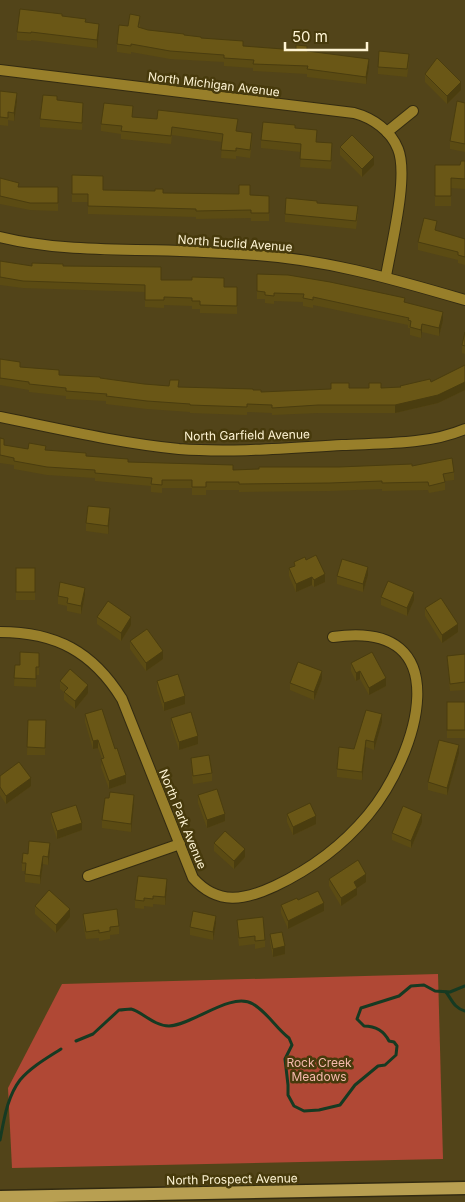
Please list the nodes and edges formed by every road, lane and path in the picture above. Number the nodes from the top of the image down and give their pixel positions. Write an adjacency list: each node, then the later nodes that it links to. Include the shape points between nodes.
1 (0, 70): 3 (street, North Michigan Avenue, via 354,113 376,122)
2 (413, 111): 3 (street)
3 (387, 132): 5 (street, via 399,151 401,184)
4 (0, 237): 5 (street, North Euclid Avenue, via 81,249 286,258)
5 (386, 276): 6 (street, North Euclid Avenue)
6 (465, 300)
7 (0, 417): 8 (street, North Garfield Avenue, via 180,449 404,442)
8 (465, 429)
9 (0, 632): 11 (street, North Park Avenue, via 28,633 64,643 80,652 107,676 122,699)
10 (333, 637): 11 (street, North Park Avenue, via 352,634 383,637 394,642 409,660 414,674 418,701 416,715 396,773 383,794 352,833 331,852 287,880 246,897 224,897 204,888 193,878)
11 (180, 844): 12 (street)
12 (88, 876)
13 (465, 1188): 15 (main road, North Prospect Avenue)
14 (0, 1197): 15 (main road, North Prospect Avenue)
15 (138, 1198)

